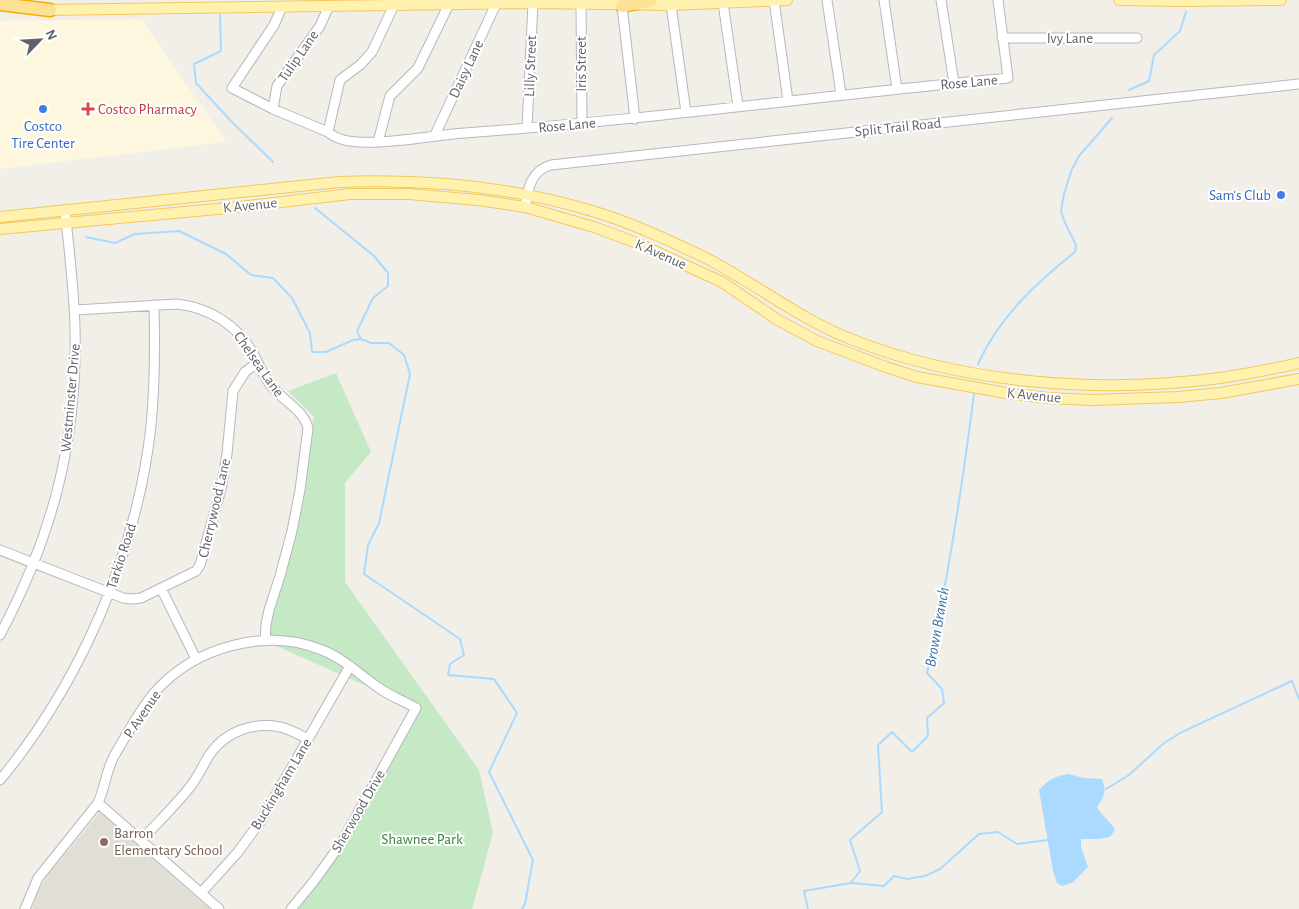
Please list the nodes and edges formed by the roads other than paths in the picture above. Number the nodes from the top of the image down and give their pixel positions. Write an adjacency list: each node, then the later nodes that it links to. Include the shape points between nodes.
1 (651, 0): 19 (highway)
2 (774, 0): 3 (main road); 11 (main road); 29 (street)
3 (787, 0)
4 (827, 0): 28 (street)
5 (884, 0): 27 (street)
6 (941, 0): 25 (street)
7 (998, 0): 23 (street)
8 (1118, 0): 9 (main road)
9 (1281, 0)
10 (532, 3): 14 (main road); 16 (main road); 35 (street, Lilly Street)
11 (723, 3): 17 (main road); 30 (street)
12 (0, 4): 21 (highway)
13 (449, 4): 14 (main road); 15 (main road); 38 (street, via 418,68 390,96)
14 (496, 4): 37 (street, Daisy Lane)
15 (394, 5): 18 (main road); 36 (street, via 372,52 340,80)
16 (581, 5): 19 (main road); 34 (street, Iris Street)
17 (671, 5): 19 (main road); 32 (street)
18 (329, 6): 20 (main road); 31 (street, Tulip Lane, via 320,26 277,86)
19 (622, 6): 33 (street)
20 (282, 7): 21 (main road); 31 (street, Rose Lane, via 274,25 232,88)
21 (50, 10): 22 (main road)
22 (0, 11)
23 (1002, 38): 24 (street, Ivy Lane); 25 (street, Rose Lane, via 1008,78)
24 (1137, 38)
25 (954, 83): 27 (street, Rose Lane)
26 (1299, 84): 40 (street, Split Trail Road, via 550,165 536,172)
27 (897, 89): 28 (street, Rose Lane)
28 (841, 94): 29 (street, Rose Lane)
29 (788, 101): 30 (street, Rose Lane)
30 (738, 106): 32 (street, Rose Lane)
31 (272, 109): 36 (street, Rose Lane)
32 (686, 112): 33 (street, Rose Lane)
33 (636, 118): 34 (street, Rose Lane)
34 (582, 123): 35 (street, Rose Lane)
35 (528, 128): 37 (street, Rose Lane)
36 (328, 132): 38 (street, Rose Lane, via 343,140)
37 (435, 135): 38 (street, Rose Lane)
38 (378, 142)
39 (263, 189): 40 (main road, K Avenue, via 381,181 448,184); 41 (main road); 43 (main road, K Avenue)
40 (527, 195): 42 (street, Split Trail Road); 46 (main road, K Avenue, via 590,210)
41 (264, 204): 42 (main road, K Avenue, via 377,194 436,196); 45 (main road, K Avenue)
42 (525, 207): 48 (main road, K Avenue)
43 (65, 210): 44 (main road, K Avenue); 45 (street, Westminster Drive)
44 (0, 217)
45 (66, 223): 47 (main road, K Avenue); 52 (street, Westminster Drive)
46 (631, 226): 48 (main road); 49 (main road, K Avenue)
47 (0, 230)
48 (627, 239): 50 (main road, K Avenue)
49 (728, 270): 50 (main road); 53 (main road, K Avenue, via 821,326)
50 (722, 282): 56 (main road, K Avenue, via 778,320 817,341)
51 (154, 305): 52 (street, Chelsea Lane); 54 (street, Chelsea Lane, via 189,306 222,319 242,336); 67 (street, Tarkio Road, via 153,388 146,459 135,512)
52 (74, 310): 65 (street, Westminster Drive, via 74,376 65,454 46,532)
53 (911, 360): 56 (main road); 58 (main road, K Avenue)
54 (257, 363): 66 (street, Cherrywood Lane, via 245,372 233,391 221,489 200,565 191,575); 69 (street, Chelsea Lane, via 272,388 306,419 308,428 292,531 269,610)
55 (1299, 363): 59 (main road, K Avenue)
56 (907, 374): 62 (main road, K Avenue)
57 (1299, 378): 61 (main road, K Avenue)
58 (1031, 380): 60 (main road, K Avenue); 62 (main road)
59 (1204, 380): 60 (main road, K Avenue); 61 (main road)
60 (1108, 385): 63 (main road)
61 (1205, 394): 63 (main road, K Avenue)
62 (1030, 396): 63 (main road, K Avenue)
63 (1108, 400)
64 (0, 550): 65 (street, Cherrywood Lane)
65 (34, 563): 67 (street, Cherrywood Lane); 68 (street, Westminster Drive)
66 (161, 588): 67 (street, Cherrywood Lane, via 133,599); 70 (street)
67 (109, 592): 74 (street, Tarkio Road, via 54,704)
68 (0, 635)
69 (265, 641): 70 (street, P Avenue, via 236,645); 71 (street, P Avenue, via 302,643 324,650)
70 (196, 659): 75 (street, P Avenue, via 168,679 141,711 114,757)
71 (350, 666): 72 (street, P Avenue, via 380,689); 73 (street, Buckingham Lane)
72 (416, 708): 80 (street, Sherwood Drive, via 342,842)
73 (308, 739): 76 (street, via 282,727 268,726 254,726 230,734 210,754 190,787); 77 (street, Buckingham Lane, via 262,819)
74 (0, 780)
75 (98, 803): 76 (street); 78 (street, P Avenue, via 38,878)
76 (141, 841): 77 (street)
77 (201, 893): 79 (street)
78 (25, 909)
79 (219, 909)
80 (290, 909)

